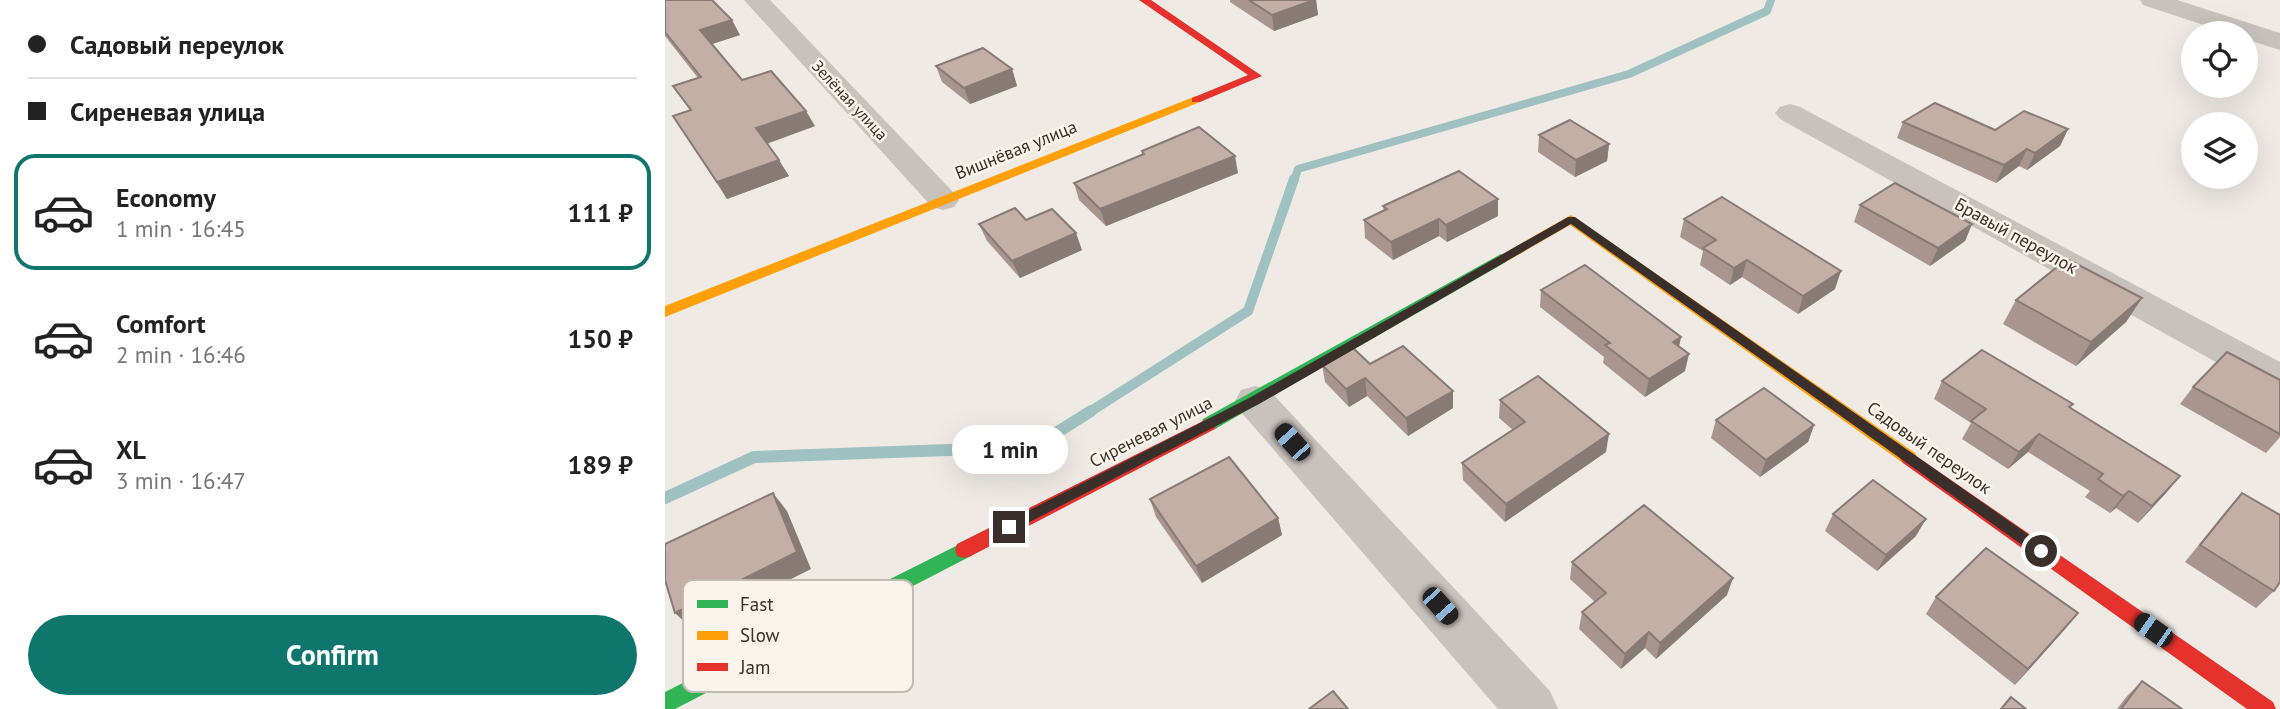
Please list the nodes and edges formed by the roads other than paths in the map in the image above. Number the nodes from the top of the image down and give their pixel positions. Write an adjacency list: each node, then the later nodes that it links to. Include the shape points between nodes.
1 (756, 0): 6 (street, Зелёная улица)
2 (1144, 0): 6 (street, Вишнёвая улица, via 1256,76)
3 (2152, 0): 4 (street)
4 (2280, 42)
5 (1790, 113): 9 (street, Бравый переулок)
6 (943, 200): 8 (street, Вишнёвая улица)
7 (1571, 219): 10 (street, Сиреневая улица); 15 (street, Садовый переулок)
8 (665, 312)
9 (2280, 380)
10 (1255, 401): 11 (street, Сиреневая улица); 14 (street)
11 (905, 580)
12 (686, 692): 13 (street, Сиреневая улица)
13 (665, 703)
14 (1532, 709)
15 (2265, 709)

